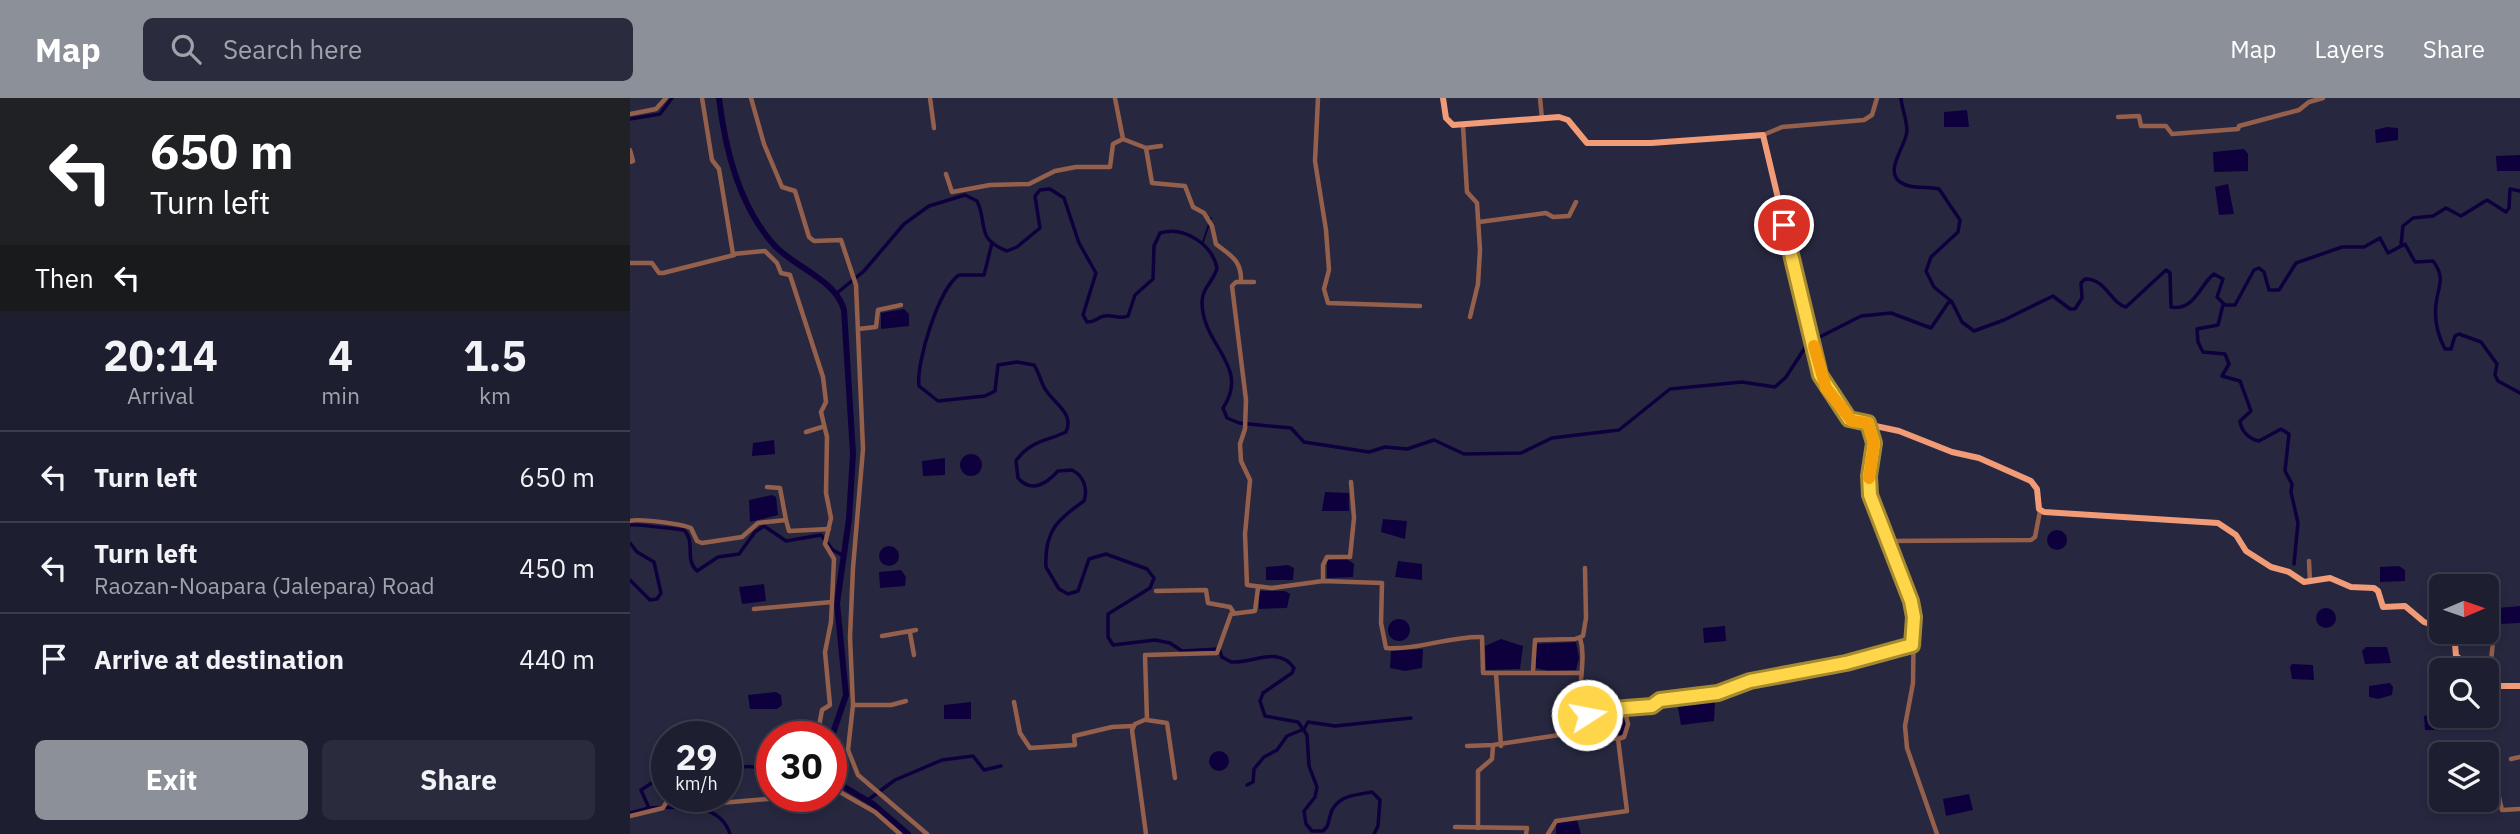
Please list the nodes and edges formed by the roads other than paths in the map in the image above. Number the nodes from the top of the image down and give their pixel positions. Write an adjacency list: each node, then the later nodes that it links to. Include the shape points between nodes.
1 (666, 98): 11 (street, via 656,109)
2 (702, 98): 25 (street)
3 (751, 98): 32 (street, via 782,187 796,191 808,237 814,242 841,240 856,285)
4 (930, 98): 15 (street)
5 (1115, 98): 17 (street)
6 (1318, 98): 30 (street, via 1315,162 1326,230 1329,270 1324,289 1328,303)
7 (1443, 98): 14 (main road, via 1448,121)
8 (1541, 98): 13 (street)
9 (1877, 98): 16 (street, via 1872,114 1864,120 1782,127)
10 (2321, 98): 12 (street, via 2299,110 2239,125 2238,129 2202,133 2172,134 2166,126 2141,127 2139,116)
11 (630, 114)
12 (2118, 117)
13 (1542, 119): 14 (main road); 16 (main road, via 1568,120 1587,143 1595,144)
14 (1463, 126): 24 (street, via 1467,191 1477,203)
15 (934, 128)
16 (1763, 135): 33 (main road, via 1826,388)
17 (1123, 139): 19 (street); 22 (street, via 1113,144 1110,167 1063,169 1029,184 952,192)
18 (1161, 146): 19 (street)
19 (1146, 148): 27 (street, via 1152,183 1183,184 1193,207 1210,223 1216,244 1228,250 1240,268)
20 (630, 150): 21 (street)
21 (630, 162)
22 (946, 174)
23 (1576, 202): 24 (street, via 1569,216 1546,213)
24 (1479, 222): 31 (street, via 1480,265)
25 (734, 255): 26 (street, via 663,273 652,263); 34 (street, via 765,251 781,273 791,277 822,377 826,402 821,410)
26 (630, 263)
27 (1241, 282): 28 (street); 47 (street, via 1232,286 1246,420 1240,454 1250,480 1245,579)
28 (1254, 282)
29 (901, 305): 32 (street, via 878,310 876,327)
30 (1420, 306)
31 (1470, 317)
32 (858, 329): 64 (street, via 863,463 850,637)
33 (1862, 423): 38 (main road, via 1979,458 2031,481); 42 (street, via 1874,443 1869,490)
34 (822, 427): 35 (street); 41 (street, via 828,448)
35 (806, 432)
36 (1352, 482): 45 (street, via 1350,557 1327,557)
37 (767, 488): 39 (street, via 780,488)
38 (2040, 511): 42 (street, via 2031,540); 46 (main road, via 2218,523 2252,554)
39 (786, 520): 40 (street, via 764,521 742,537 719,542 697,541 694,530 685,525); 41 (street, via 789,531)
40 (630, 521)
41 (829, 529): 49 (street, via 827,540 834,559)
42 (1888, 541): 55 (street, via 1913,606)
43 (2309, 561): 46 (street)
44 (1585, 568): 54 (street, via 1586,618)
45 (1323, 581): 47 (street); 59 (street, via 1382,583 1386,648 1482,637 1483,673)
46 (2310, 582): 52 (main road, via 2330,578 2351,587 2374,588 2384,607 2405,606)
47 (1258, 588): 51 (street, via 1255,611)
48 (1156, 591): 51 (street, via 1203,590 1208,603 1230,607)
49 (832, 602): 50 (street); 68 (street, via 825,652 830,705 822,710)
50 (754, 609)
51 (1234, 613): 67 (street, via 1217,649 1145,656)
52 (2429, 624)
53 (882, 636): 56 (street, via 913,632)
54 (1580, 638): 57 (street, via 1535,640); 58 (street, via 1585,653)
55 (1912, 645): 65 (street, via 1750,681 1718,693); 90 (street, via 1907,748)
56 (914, 655)
57 (1533, 671): 58 (street); 59 (street)
58 (1581, 673): 66 (street)
59 (1496, 674): 73 (street)
60 (2499, 685): 61 (main road)
61 (2520, 686)
62 (906, 701): 64 (street)
63 (1014, 702): 69 (street, via 1020,733 1030,748 1074,745 1074,736)
64 (853, 705): 86 (street, via 849,756 859,775)
65 (1624, 708): 66 (street); 71 (street, via 1627,729)
66 (1587, 711): 70 (street)
67 (1147, 719): 69 (street); 77 (street, via 1167,723)
68 (820, 721)
69 (1133, 726): 87 (street)
70 (1582, 735): 71 (street); 73 (street)
71 (1618, 739): 89 (street, via 1627,811 1556,821)
72 (1493, 745): 73 (street); 74 (street); 84 (street, via 1492,759 1478,771)
73 (1501, 745)
74 (1467, 746)
75 (2520, 757): 76 (street)
76 (2511, 759)
77 (1175, 778)
78 (847, 796): 85 (street)
79 (2499, 798): 81 (street, via 2502,810)
80 (756, 801): 82 (street, via 673,801)
81 (2520, 809)
82 (630, 816)
83 (1455, 827): 84 (street)
84 (1478, 828): 88 (street, via 1527,828)
85 (900, 834)
86 (927, 834)
87 (1146, 834)
88 (1526, 834)
89 (1548, 834)
90 (1937, 834)

